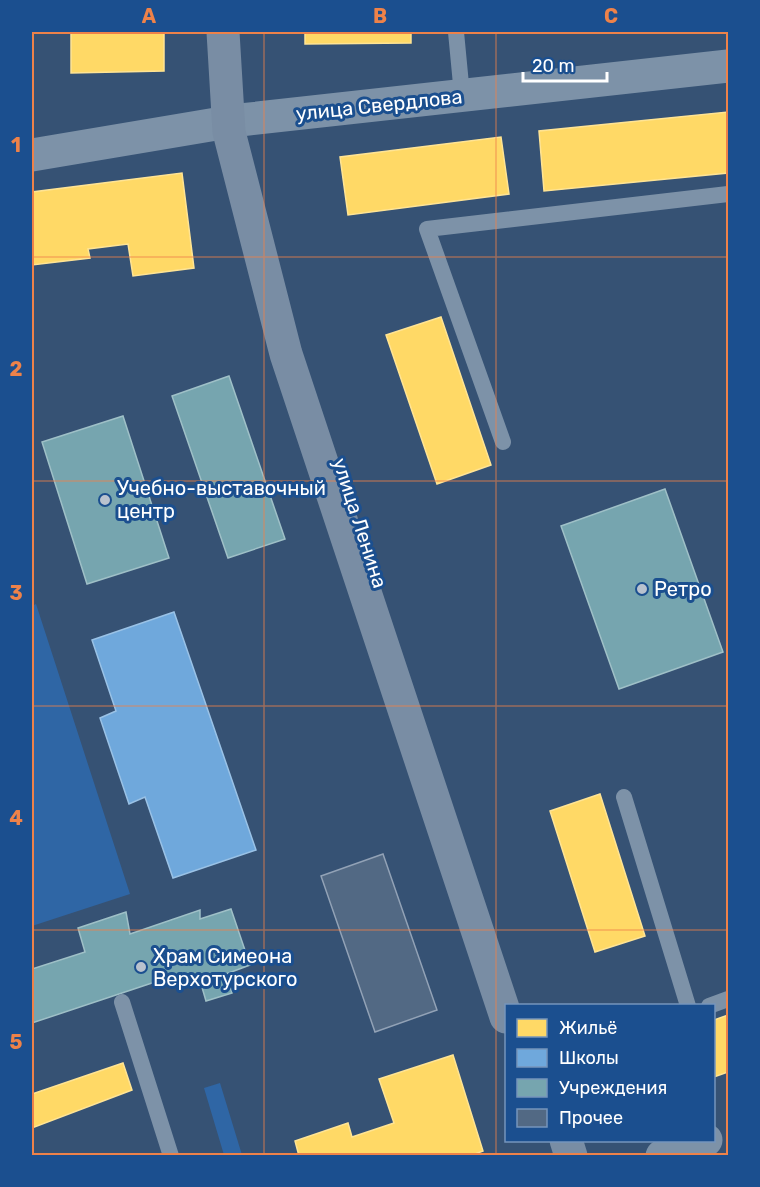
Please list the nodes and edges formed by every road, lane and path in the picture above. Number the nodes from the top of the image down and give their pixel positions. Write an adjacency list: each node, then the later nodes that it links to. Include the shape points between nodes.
1 (223, 32): 6 (main road)
2 (235, 32): 6 (main road, улица Ленина)
3 (456, 32): 5 (lane)
4 (729, 66): 5 (street, улица Свердлова)
5 (462, 96): 6 (street, улица Свердлова)
6 (234, 121): 7 (street, улица Свердлова); 13 (main road, улица Ленина, via 298,337); 16 (main road, via 286,354)
7 (32, 155)
8 (729, 194): 9 (lane, via 427,229)
9 (503, 442)
10 (624, 797): 14 (lane)
11 (729, 999): 15 (lane)
12 (122, 1002): 18 (lane)
13 (521, 1004)
14 (688, 1004)
15 (712, 1004)
16 (505, 1011)
17 (700, 1142): 19 (street)
18 (171, 1155)
19 (662, 1155)

